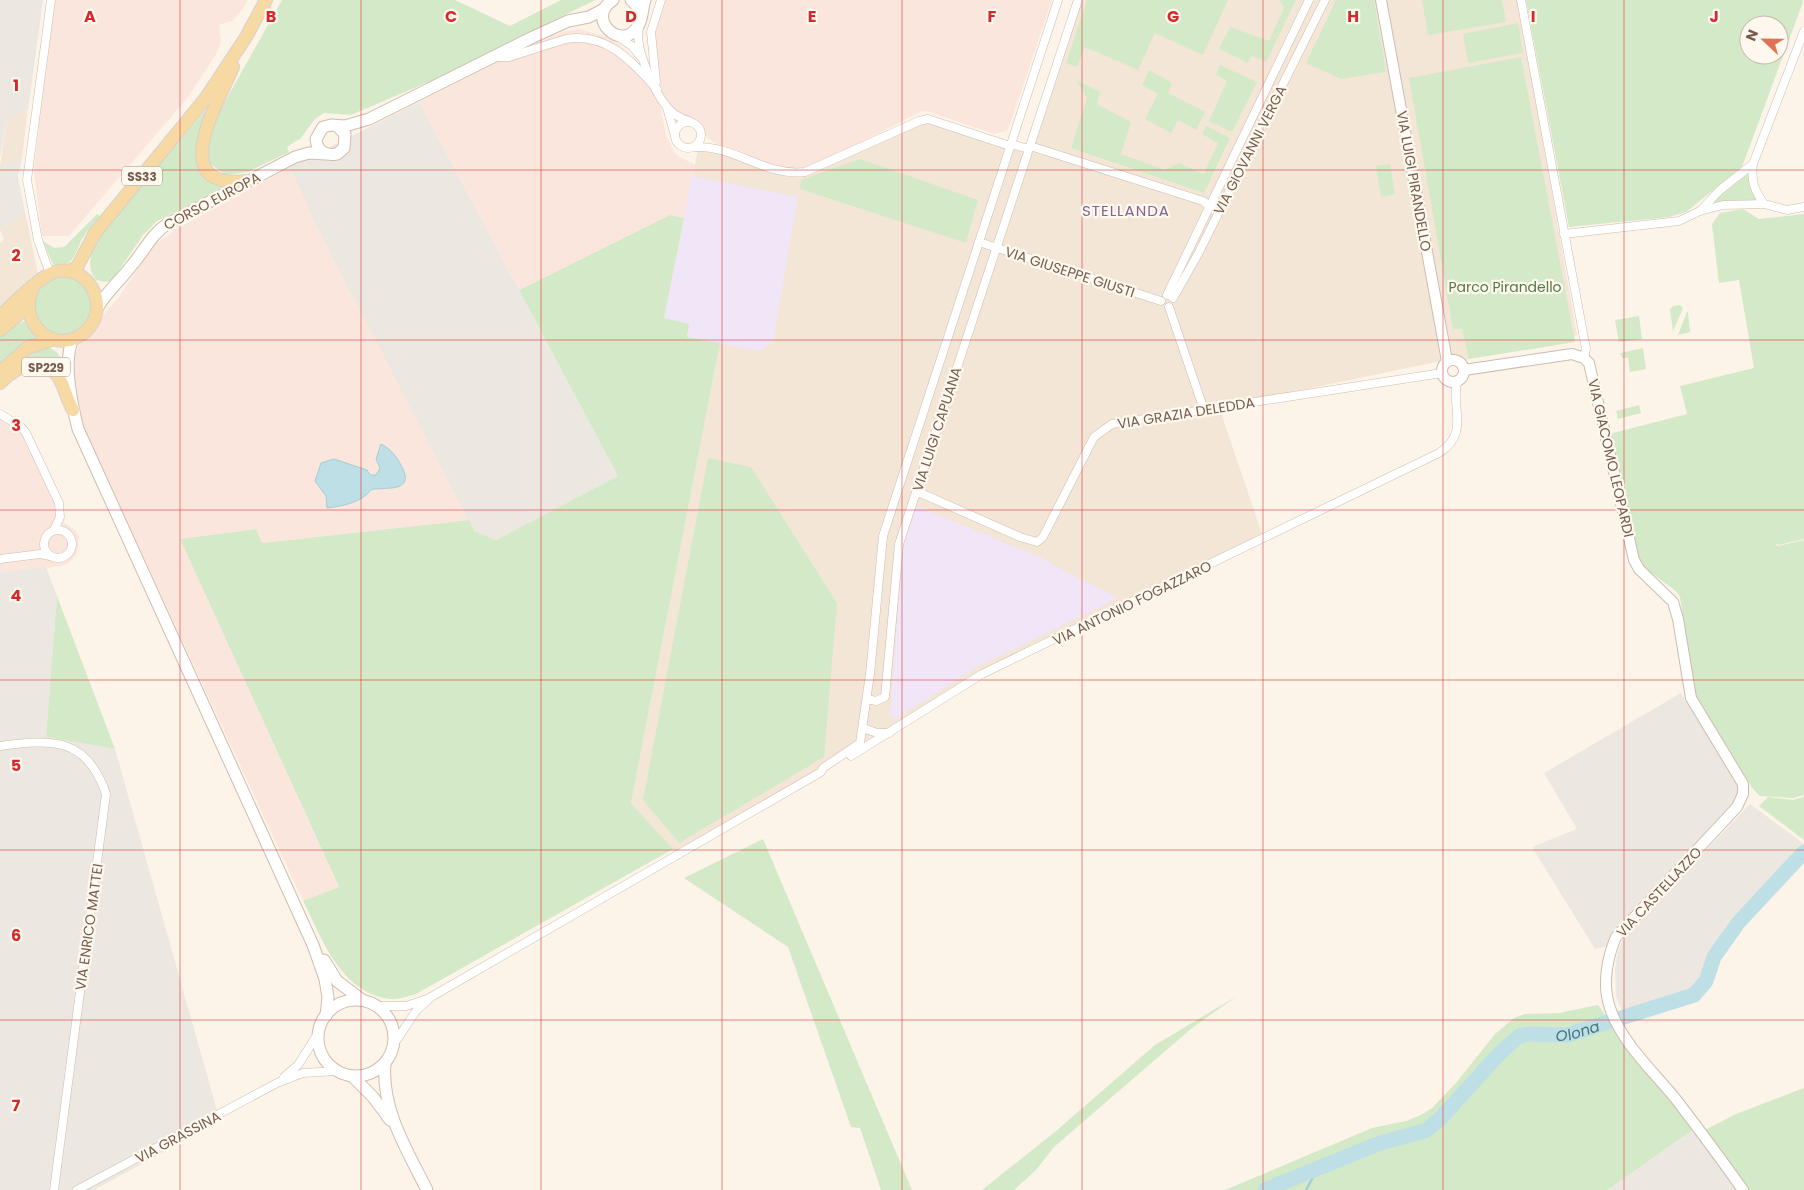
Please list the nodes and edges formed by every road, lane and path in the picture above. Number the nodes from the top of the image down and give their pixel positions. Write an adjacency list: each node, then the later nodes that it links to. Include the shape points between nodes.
1 (52, 0): 48 (street, via 28,180 38,240)
2 (266, 0): 18 (main road, SS33)
3 (613, 0): 13 (main road)
4 (631, 0): 14 (main road, via 638,7)
5 (645, 0): 14 (main road)
6 (662, 0): 21 (street, via 651,32)
7 (1058, 0): 30 (street, VIA LUIGI CAPUANA)
8 (1078, 0): 32 (street, VIA LUIGI CAPUANA)
9 (1310, 0): 39 (street, VIA GIOVANNI VERGA)
10 (1325, 0): 42 (street, VIA GIOVANNI VERGA)
11 (1381, 0): 62 (street, VIA LUIGI PIRANDELLO)
12 (1521, 0): 43 (street, VIA GIACOMO LEOPARDI)
13 (604, 9): 15 (main road); 16 (main road, via 603,18)
14 (640, 21): 16 (main road, via 629,34); 20 (street, via 637,36)
15 (561, 26): 16 (main road, via 594,24); 19 (main road)
16 (612, 32): 20 (street, via 632,46)
17 (1804, 32): 36 (street)
18 (246, 37): 37 (main road, via 204,133 201,152 203,163 212,174 231,182); 46 (main road, SS33, via 205,99 95,233)
19 (494, 56): 21 (street, via 509,57 566,39 595,40 624,55); 23 (main road)
20 (643, 60): 21 (street)
21 (657, 89): 22 (street)
22 (667, 106): 24 (street); 28 (street)
23 (372, 118): 25 (main road); 29 (main road, via 354,132)
24 (689, 122): 26 (street); 28 (street, via 678,127)
25 (337, 126): 27 (main road, via 328,125); 29 (main road, via 345,134)
26 (700, 129): 31 (street, via 700,141); 33 (street)
27 (319, 131): 34 (main road, via 316,142); 35 (main road, CORSO EUROPA)
28 (675, 139): 31 (street, via 683,148)
29 (346, 145): 34 (main road, via 337,154)
30 (1011, 145): 32 (street); 33 (street, via 928,119 805,172 768,167); 44 (street, VIA LUIGI CAPUANA)
31 (695, 147): 33 (street)
32 (1029, 148): 39 (street, via 1203,201); 45 (street, VIA LUIGI CAPUANA)
33 (724, 150)
34 (326, 154): 35 (main road, CORSO EUROPA, via 309,153)
35 (295, 157): 37 (main road, CORSO EUROPA)
36 (1753, 164): 38 (street, via 1754,188); 41 (street)
37 (248, 181): 49 (main road, CORSO EUROPA, via 159,230 150,237)
38 (1764, 204): 40 (street, via 1788,210); 41 (street, via 1722,205)
39 (1210, 206): 42 (street); 52 (street, VIA GIOVANNI VERGA)
40 (1804, 207)
41 (1700, 211): 43 (street, via 1679,221)
42 (1218, 213): 52 (street, VIA GIOVANNI VERGA)
43 (1564, 234): 61 (street, VIA GIACOMO LEOPARDI, via 1586,349)
44 (979, 242): 45 (street, VIA GIUSEPPE GIUSTI); 79 (street, VIA LUIGI CAPUANA, via 883,536)
45 (995, 247): 53 (street, VIA GIUSEPPE GIUSTI); 72 (street, VIA LUIGI CAPUANA)
46 (85, 252): 47 (main road, SS33, via 77,267); 50 (main road, SS33, via 82,267)
47 (69, 272): 48 (main road); 50 (main road)
48 (50, 274): 51 (main road)
49 (121, 279): 50 (main road, via 106,287); 55 (main road, CORSO EUROPA)
50 (88, 282): 55 (main road)
51 (34, 286): 54 (main road); 57 (main road)
52 (1170, 297): 53 (street, via 1162,297); 56 (street, via 1173,304)
53 (1161, 301): 56 (street)
54 (29, 303): 58 (main road); 59 (main road, via 30,317 35,325 45,335)
55 (98, 307): 60 (main road, via 90,327)
56 (1169, 307): 70 (street)
57 (0, 316)
58 (0, 330)
59 (56, 339): 60 (main road); 64 (main road, via 65,351); 65 (main road, via 27,348)
60 (73, 339): 64 (main road, SP229, via 69,351)
61 (1584, 358): 63 (street, via 1567,354); 78 (street, VIA GIACOMO LEOPARDI, via 1592,372 1634,560 1673,602)
62 (1447, 361): 63 (street, via 1458,361); 66 (street)
63 (1464, 370): 67 (street, via 1463,377)
64 (70, 371): 69 (main road, SP229)
65 (0, 372)
66 (1442, 373): 67 (street, via 1446,380); 70 (street, VIA GRAZIA DELEDDA)
67 (1457, 382): 81 (street, VIA ANTONIO FOGAZZARO, via 1456,431 1448,445 1439,452 982,674)
68 (0, 383): 69 (main road, SP229, via 24,364 49,368 60,379)
69 (73, 410): 84 (main road, SP229, via 78,429)
70 (1204, 410): 72 (street, VIA GRAZIA DELEDDA, via 1112,424 1098,432 1043,537 1037,542)
71 (0, 414): 73 (street, via 26,434 57,496 61,513)
72 (916, 492): 79 (street, VIA LUIGI CAPUANA, via 899,544 885,697 876,701)
73 (54, 530): 74 (street); 76 (street, via 67,533 72,545 64,557)
74 (44, 539): 75 (street, via 35,551); 76 (street, via 44,548)
75 (22, 556): 76 (street); 77 (street)
76 (50, 556)
77 (0, 559)
78 (1691, 698): 99 (street, VIA CASTELLAZZO, via 1741,780 1744,794 1737,807 1616,937 1606,973 1610,1008 1624,1036)
79 (867, 699): 80 (street, VIA LUIGI CAPUANA)
80 (863, 728): 81 (street, via 881,734); 83 (street, via 857,747)
81 (891, 733): 83 (street, VIA ANTONIO FOGAZZARO)
82 (0, 746): 96 (street, VIA ENRICO MATTEI, via 45,742 72,748 93,764 106,794)
83 (821, 772): 85 (street)
84 (313, 944): 86 (main road, SP229, via 337,981); 88 (main road, SP229, via 325,979 328,997)
85 (432, 997): 87 (street, via 406,1006); 90 (street, via 416,1011)
86 (365, 1001): 87 (main road, SP229); 88 (main road, via 345,1002)
87 (376, 1006): 90 (main road, SP229, via 391,1022)
88 (326, 1016): 89 (main road, SP229)
89 (319, 1032): 92 (main road, via 322,1056); 94 (street, VIA GRASSINA, via 298,1065)
90 (394, 1044): 91 (main road)
91 (385, 1063): 93 (main road, via 365,1075); 95 (main road, via 386,1093)
92 (337, 1071): 93 (main road); 94 (street, VIA GRASSINA, via 303,1073)
93 (352, 1076): 95 (main road)
94 (277, 1083): 97 (street, VIA GRASSINA)
95 (395, 1125): 98 (main road)
96 (54, 1190)
97 (77, 1190)
98 (427, 1190)
99 (1744, 1190)

